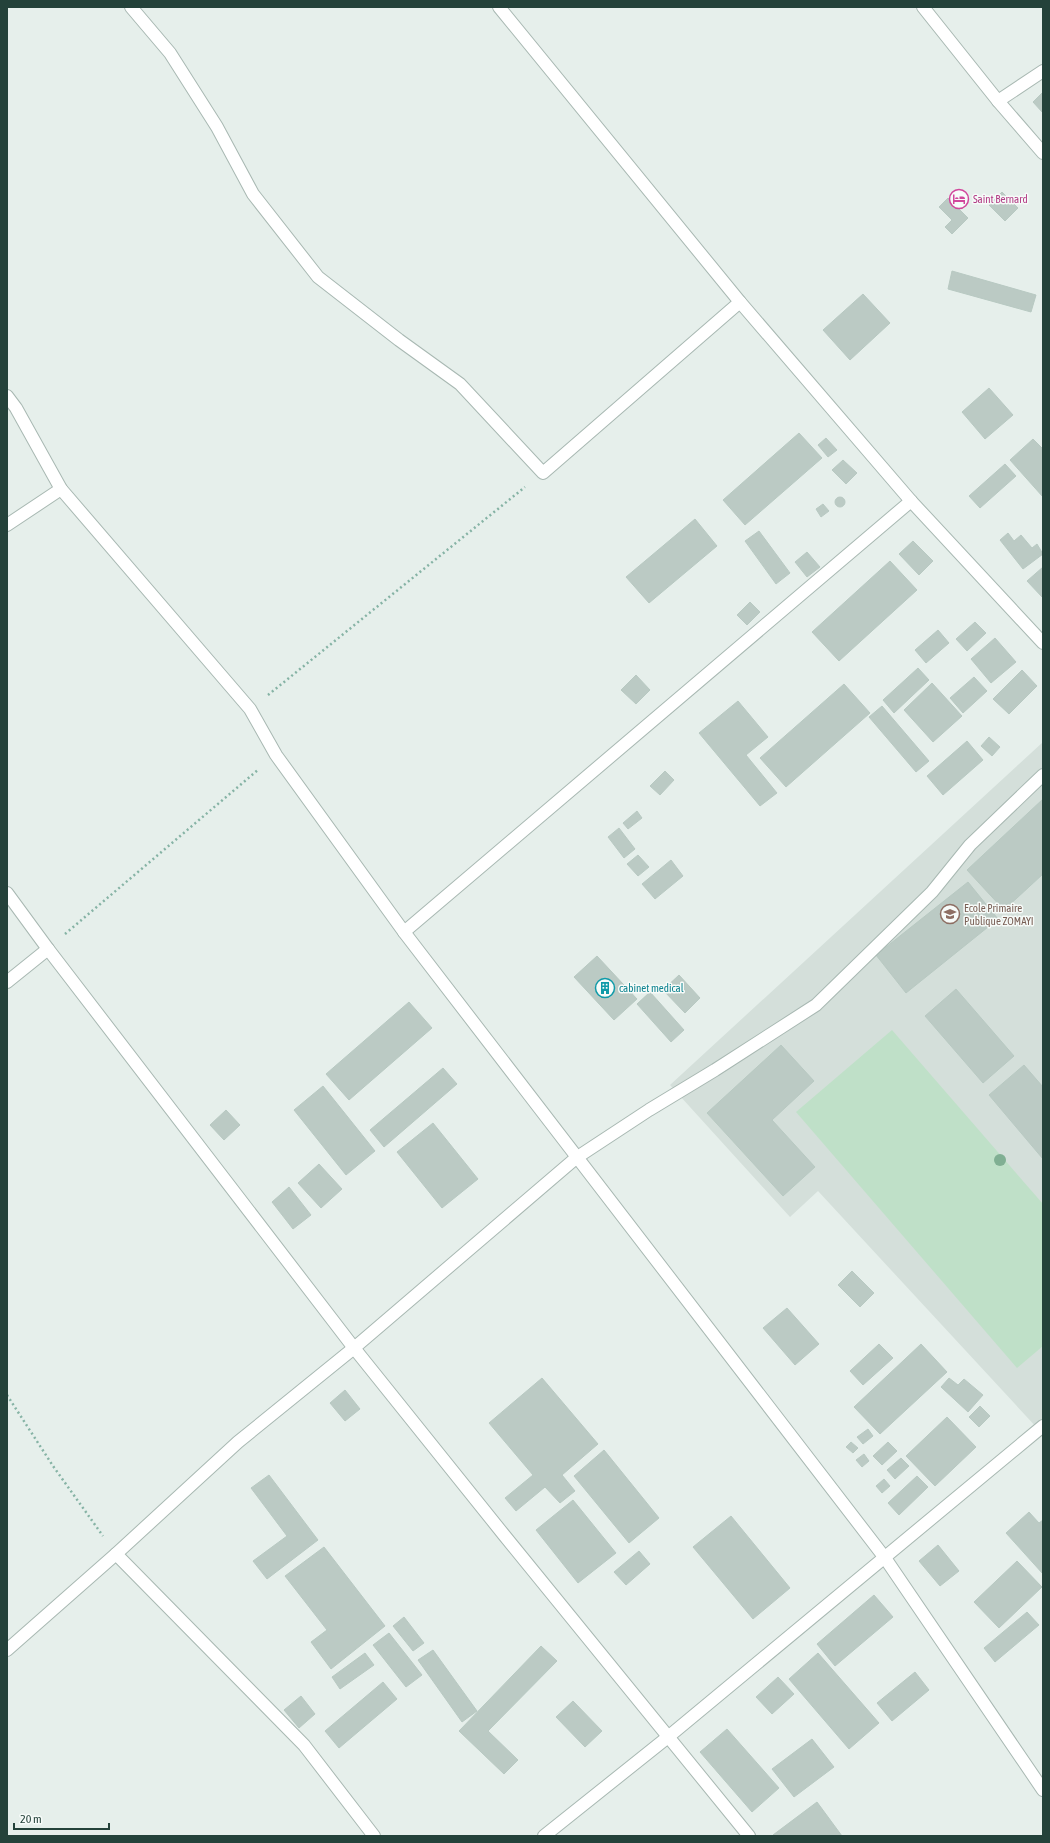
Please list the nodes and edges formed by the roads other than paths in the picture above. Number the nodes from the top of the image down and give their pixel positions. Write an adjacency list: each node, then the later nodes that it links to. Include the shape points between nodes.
1 (131, 7): 7 (street, via 170,53 217,126 253,194 318,277 460,384 543,473)
2 (499, 7): 7 (street)
3 (923, 7): 5 (street)
4 (1043, 70): 5 (street)
5 (998, 101): 6 (street)
6 (1043, 153)
7 (740, 302): 10 (street)
8 (7, 396): 9 (street)
9 (61, 489): 11 (street); 15 (street, via 250,709 276,755)
10 (911, 501): 12 (street); 15 (street)
11 (7, 525)
12 (1043, 643)
13 (1043, 775): 18 (street, via 970,845 932,892 816,1005)
14 (7, 893): 16 (street)
15 (404, 932): 18 (street)
16 (48, 949): 17 (street); 19 (street)
17 (7, 982)
18 (576, 1158): 19 (street); 22 (street)
19 (354, 1348): 21 (street, via 238,1442); 24 (street)
20 (1043, 1426): 22 (street)
21 (116, 1554): 23 (street); 26 (street, via 304,1746)
22 (885, 1558): 24 (street); 25 (street)
23 (7, 1650)
24 (668, 1737): 27 (street); 28 (street)
25 (1043, 1790)
26 (374, 1836)
27 (544, 1836)
28 (748, 1836)

